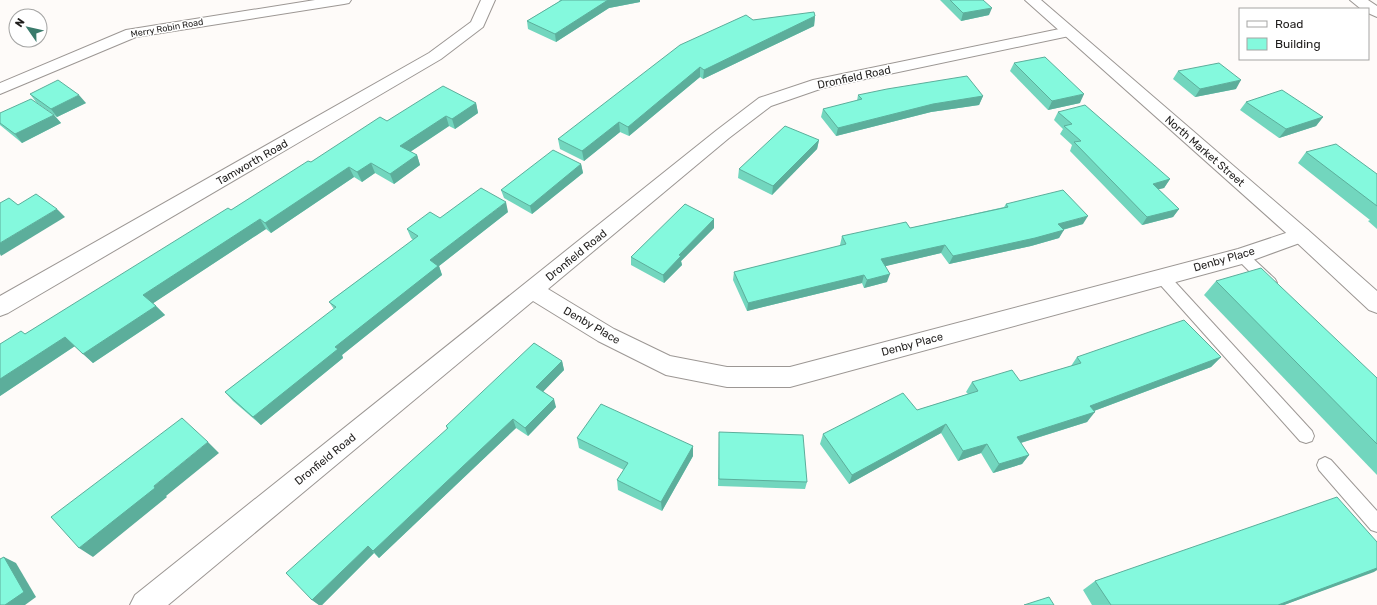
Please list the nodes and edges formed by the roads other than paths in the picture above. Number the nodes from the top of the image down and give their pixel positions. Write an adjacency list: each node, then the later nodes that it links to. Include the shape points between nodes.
1 (344, 0): 7 (street, Merry Robin Road, via 132,33)
2 (488, 0): 14 (street, Tamworth Road, via 478,24 436,56)
3 (1032, 0): 6 (street, North Market Street)
4 (1357, 0): 5 (street)
5 (1377, 12)
6 (1069, 32): 8 (street, North Market Street); 11 (street, Dronfield Road, via 819,84 765,102)
7 (0, 89)
8 (1301, 235): 9 (street, Denby Place); 13 (street, North Market Street)
9 (1242, 256): 10 (street, Denby Place); 12 (lane)
10 (1162, 276): 11 (street, Denby Place, via 790,377 727,377 666,365 606,335); 15 (lane)
11 (533, 290): 18 (street, Dronfield Road)
12 (1281, 294)
13 (1374, 298)
14 (0, 308)
15 (1306, 436)
16 (1325, 465): 17 (lane)
17 (1377, 524)
18 (144, 605)

